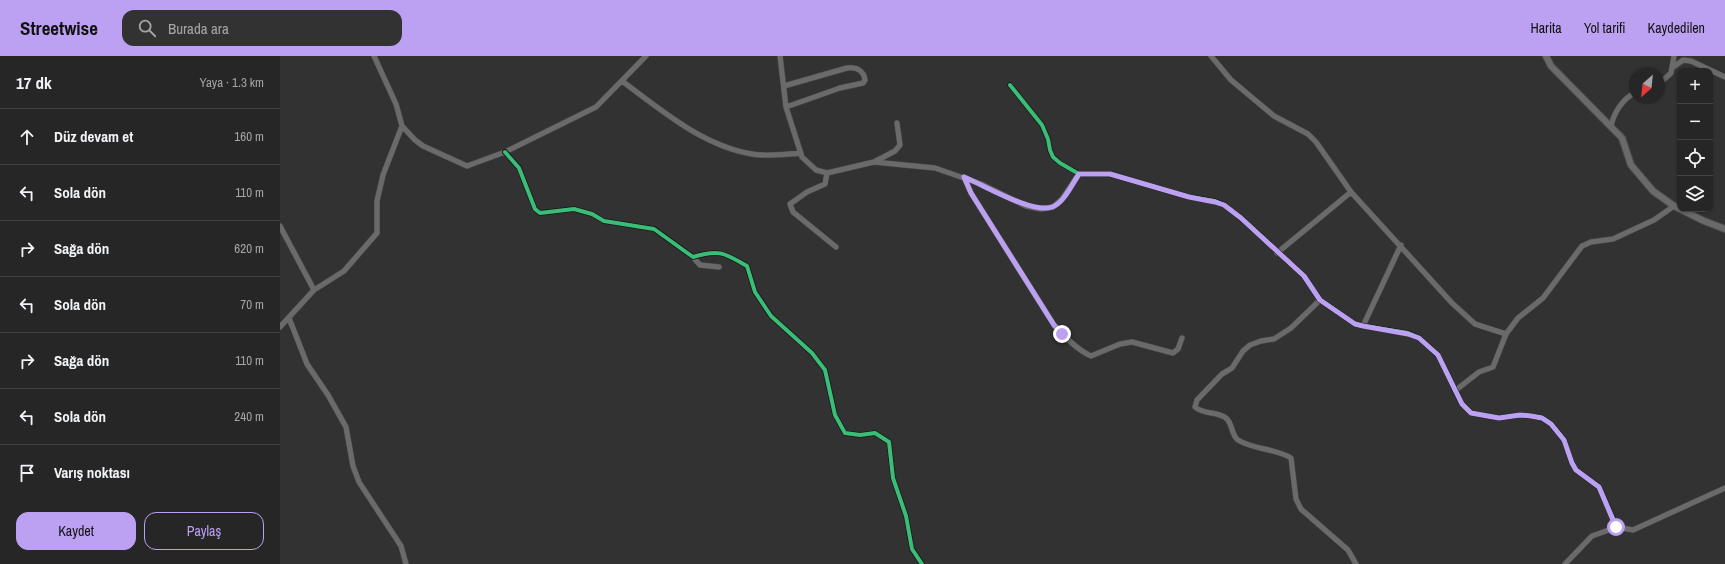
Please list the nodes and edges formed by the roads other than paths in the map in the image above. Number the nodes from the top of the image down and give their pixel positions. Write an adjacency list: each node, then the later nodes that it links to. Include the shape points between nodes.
1 (374, 56): 16 (street, via 396,104)
2 (646, 56): 10 (street)
3 (780, 56): 12 (street)
4 (1211, 56): 24 (street, via 1231,80 1274,116 1308,134)
5 (1546, 56): 17 (street, via 1551,66)
6 (1674, 56): 7 (street)
7 (1672, 68): 8 (street, via 1683,60 1691,61); 9 (street)
8 (1725, 77)
9 (1665, 78)
10 (622, 82): 18 (street, via 596,107); 19 (street, via 684,126 725,146 764,156)
11 (1010, 85): 22 (street, via 1042,125 1053,157)
12 (784, 86): 14 (street); 14 (street, via 854,67 865,80 863,83 840,88)
13 (1629, 97): 17 (street, via 1614,115)
14 (786, 107): 19 (street)
15 (897, 123): 20 (street, via 900,145)
16 (402, 126): 18 (street, via 423,146 467,166); 33 (street, via 383,175 377,201 377,232 344,272)
17 (1612, 126): 25 (street, via 1622,138 1631,165 1653,190)
18 (505, 152): 31 (street, via 519,168 535,209 540,213 574,209 592,214 604,221 654,229)
19 (801, 152): 21 (street, via 816,170)
20 (874, 162): 21 (street); 23 (street, via 935,168)
21 (827, 173): 29 (street, via 825,184 790,204 793,212)
22 (1079, 174): 23 (street, via 1062,199 1053,207 1041,209 1026,206); 30 (street, via 1110,174 1224,205)
23 (964, 177): 39 (street, via 971,193 1054,325 1085,353 1091,356 1132,342 1173,353 1178,349)
24 (1351, 192): 28 (street); 30 (street)
25 (1674, 206): 27 (street); 38 (street, via 1654,220 1613,239 1582,246 1543,298 1518,318)
26 (280, 226): 33 (street)
27 (1725, 229)
28 (1401, 245): 36 (street); 38 (street, via 1452,303 1475,324)
29 (836, 248)
30 (1277, 253): 34 (street, via 1304,276)
31 (693, 257): 32 (street, via 700,265); 44 (street, via 706,253 725,254 747,266 755,292 770,316 812,353 825,370 835,415 846,433 860,436 875,433 889,442 893,478 906,516 912,549)
32 (719, 267)
33 (314, 290): 35 (street)
34 (1320, 300): 36 (street, via 1355,324); 45 (street, via 1291,328 1274,339 1250,345 1232,368 1196,400 1195,406 1200,411 1226,418 1238,440 1291,458 1296,499 1301,509 1348,550)
35 (289, 318): 37 (street); 43 (street, via 307,364 346,427 353,466 359,482 401,546)
36 (1363, 326): 40 (street, via 1419,338 1438,355)
37 (280, 327)
38 (1506, 334): 40 (street, via 1493,367 1479,372)
39 (1182, 338)
40 (1456, 390): 42 (street, via 1462,404 1471,413 1499,418 1531,416 1542,418 1551,424 1564,440 1576,470 1599,487)
41 (1725, 488): 42 (street, via 1633,530)
42 (1616, 527): 46 (street, via 1592,536)
43 (406, 564)
44 (922, 564)
45 (1356, 564)
46 (1565, 564)

